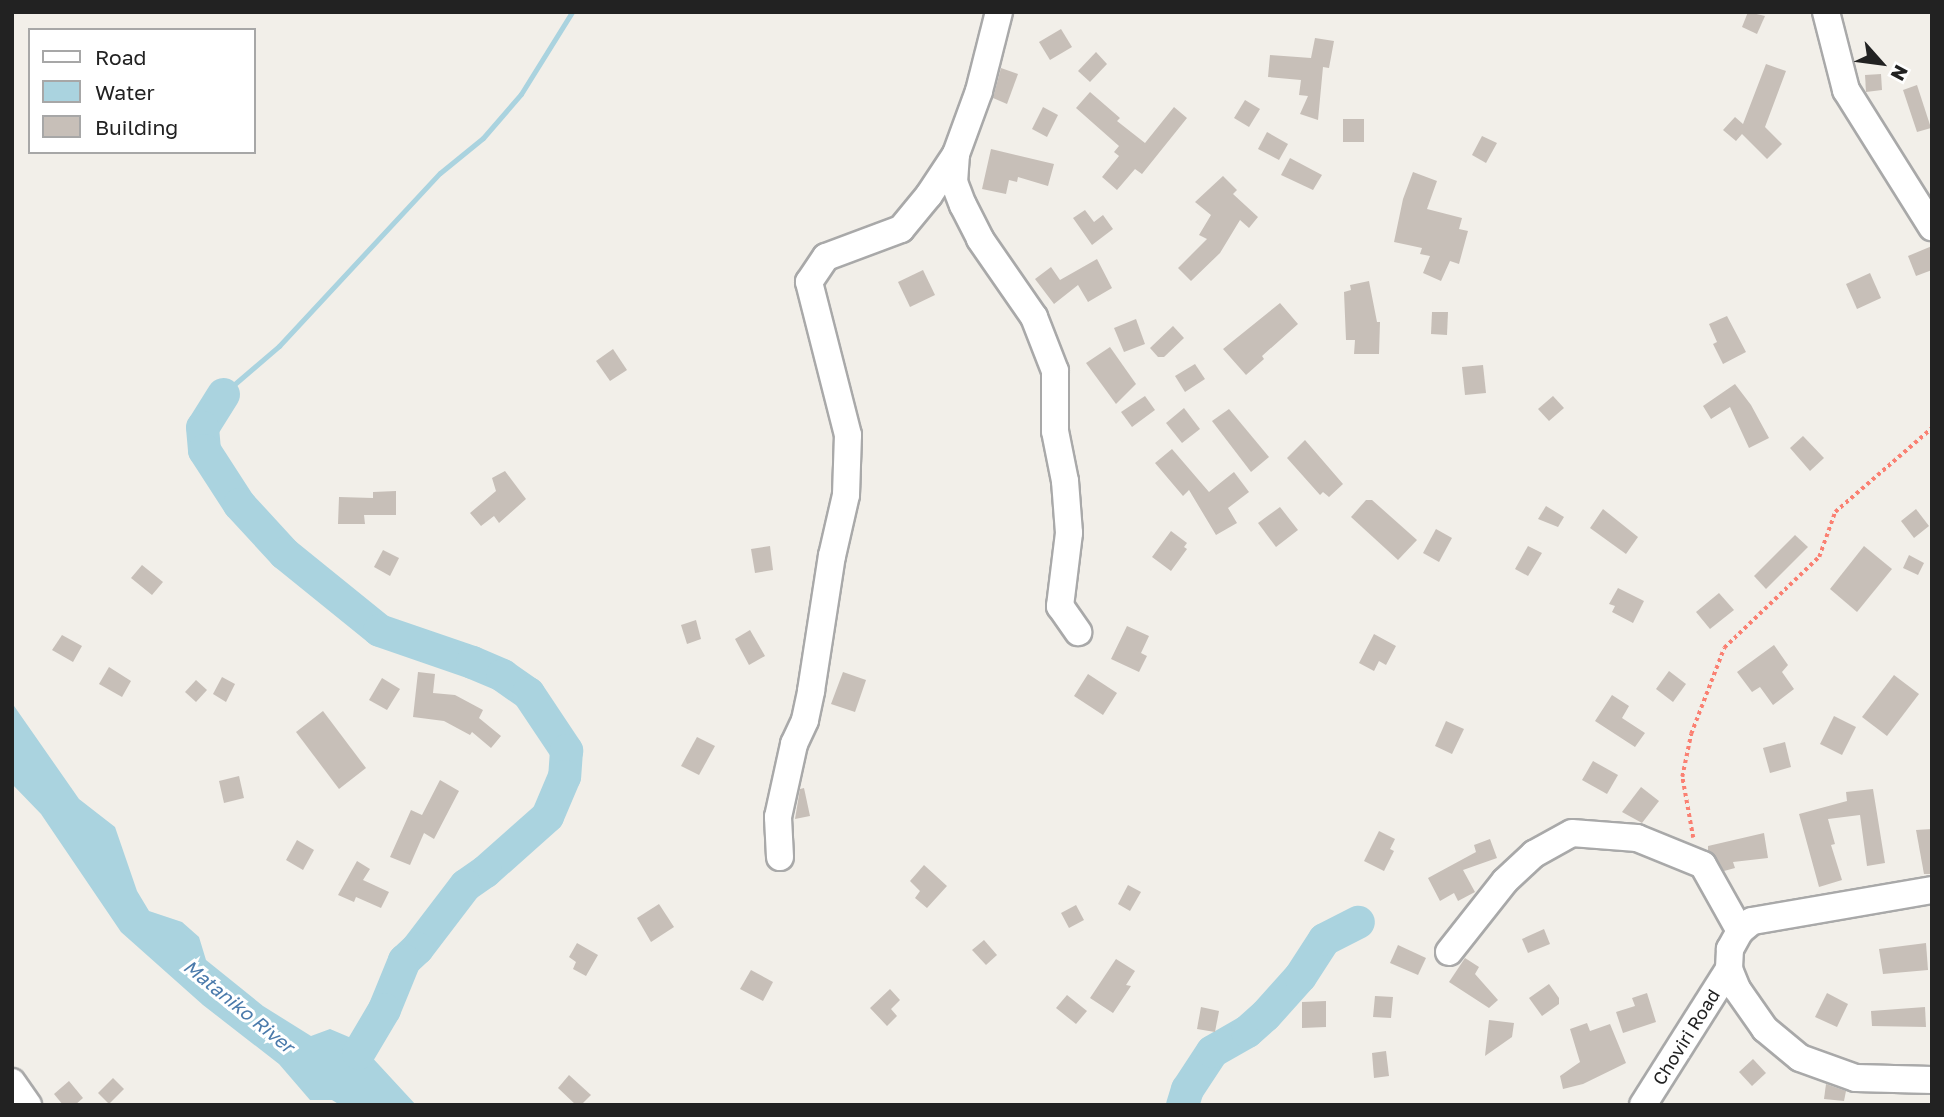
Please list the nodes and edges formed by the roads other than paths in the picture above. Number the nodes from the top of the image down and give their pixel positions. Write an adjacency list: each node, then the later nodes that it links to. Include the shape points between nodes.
1 (999, 12): 3 (street, via 979,91)
2 (1826, 12): 4 (street, via 1846,90)
3 (956, 154): 5 (street, via 954,182 963,205 979,239 1034,317 1055,371 1055,432 1069,533 1060,606); 6 (street, via 901,229 826,257 809,282 848,435 846,495 805,720 794,744 778,817)
4 (1932, 228)
5 (1078, 632)
6 (780, 858)
7 (1932, 890): 8 (street, via 1752,921)
8 (1740, 931): 9 (street, via 1703,865 1637,838 1572,833 1534,853 1505,881); 10 (street, Choviri Road, via 1730,949)
9 (1449, 952)
10 (1729, 968): 11 (street, via 1737,989 1765,1029 1800,1058 1856,1078); 14 (street, Choviri Road)
11 (1932, 1080)
12 (12, 1082): 13 (street)
13 (29, 1105)
14 (1643, 1105)

